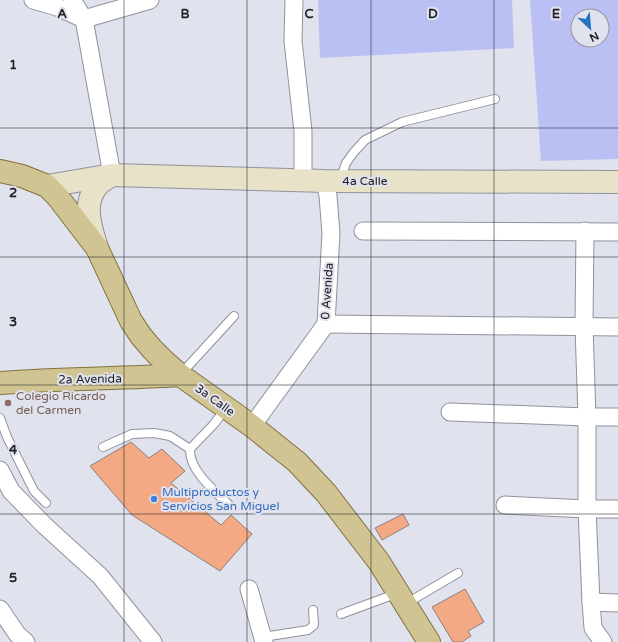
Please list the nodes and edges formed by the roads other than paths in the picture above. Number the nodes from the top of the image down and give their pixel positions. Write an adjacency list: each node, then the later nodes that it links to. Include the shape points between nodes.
1 (33, 0): 5 (street)
2 (72, 0): 5 (street)
3 (150, 0): 5 (street)
4 (294, 0): 9 (street, via 293,41 303,132)
5 (84, 19): 8 (street)
6 (495, 99): 10 (lane, via 402,122 365,140)
7 (0, 171): 12 (main road, 3a Calle)
8 (112, 175): 9 (main road, 4a Calle); 12 (main road, 4a Calle); 16 (main road, via 93,191 88,211)
9 (303, 180): 10 (main road, 4a Calle)
10 (333, 181): 11 (main road, 4a Calle); 18 (street, 0 Avenida)
11 (618, 182)
12 (47, 186): 16 (main road, 3a Calle, via 63,202)
13 (363, 231): 14 (street)
14 (585, 231): 15 (street); 19 (street)
15 (618, 232)
16 (97, 248): 21 (main road, 3a Calle, via 141,336 164,362)
17 (234, 316): 21 (lane)
18 (326, 324): 19 (street); 28 (street, 0 Avenida)
19 (584, 327): 20 (street); 25 (street)
20 (618, 327)
21 (180, 375): 22 (main road, 2a Avenida); 23 (main road, 3a Calle)
22 (0, 383)
23 (226, 408): 28 (main road, 3a Calle); 30 (lane)
24 (450, 412): 25 (street)
25 (587, 417): 26 (street); 36 (street)
26 (618, 417)
27 (0, 418): 32 (lane, via 34,491)
28 (252, 426): 39 (main road, 3a Calle, via 297,462 326,493 379,562)
29 (103, 447): 30 (lane, via 132,434 154,433 170,436)
30 (190, 449): 34 (lane, via 192,463 204,480)
31 (0, 470): 47 (street, via 10,491 100,576)
32 (46, 503)
33 (505, 505): 36 (street)
34 (230, 506)
35 (618, 508): 36 (street)
36 (587, 509): 40 (street)
37 (458, 573): 39 (lane)
38 (249, 589): 45 (street)
39 (402, 598): 43 (lane); 48 (main road, 3a Calle)
40 (591, 602): 41 (street); 49 (street, via 593,628)
41 (618, 603)
42 (313, 610): 45 (lane, via 314,625 308,630)
43 (341, 614)
44 (2, 615): 46 (street)
45 (264, 639)
46 (26, 642)
47 (153, 642)
48 (429, 642)
49 (603, 642)

